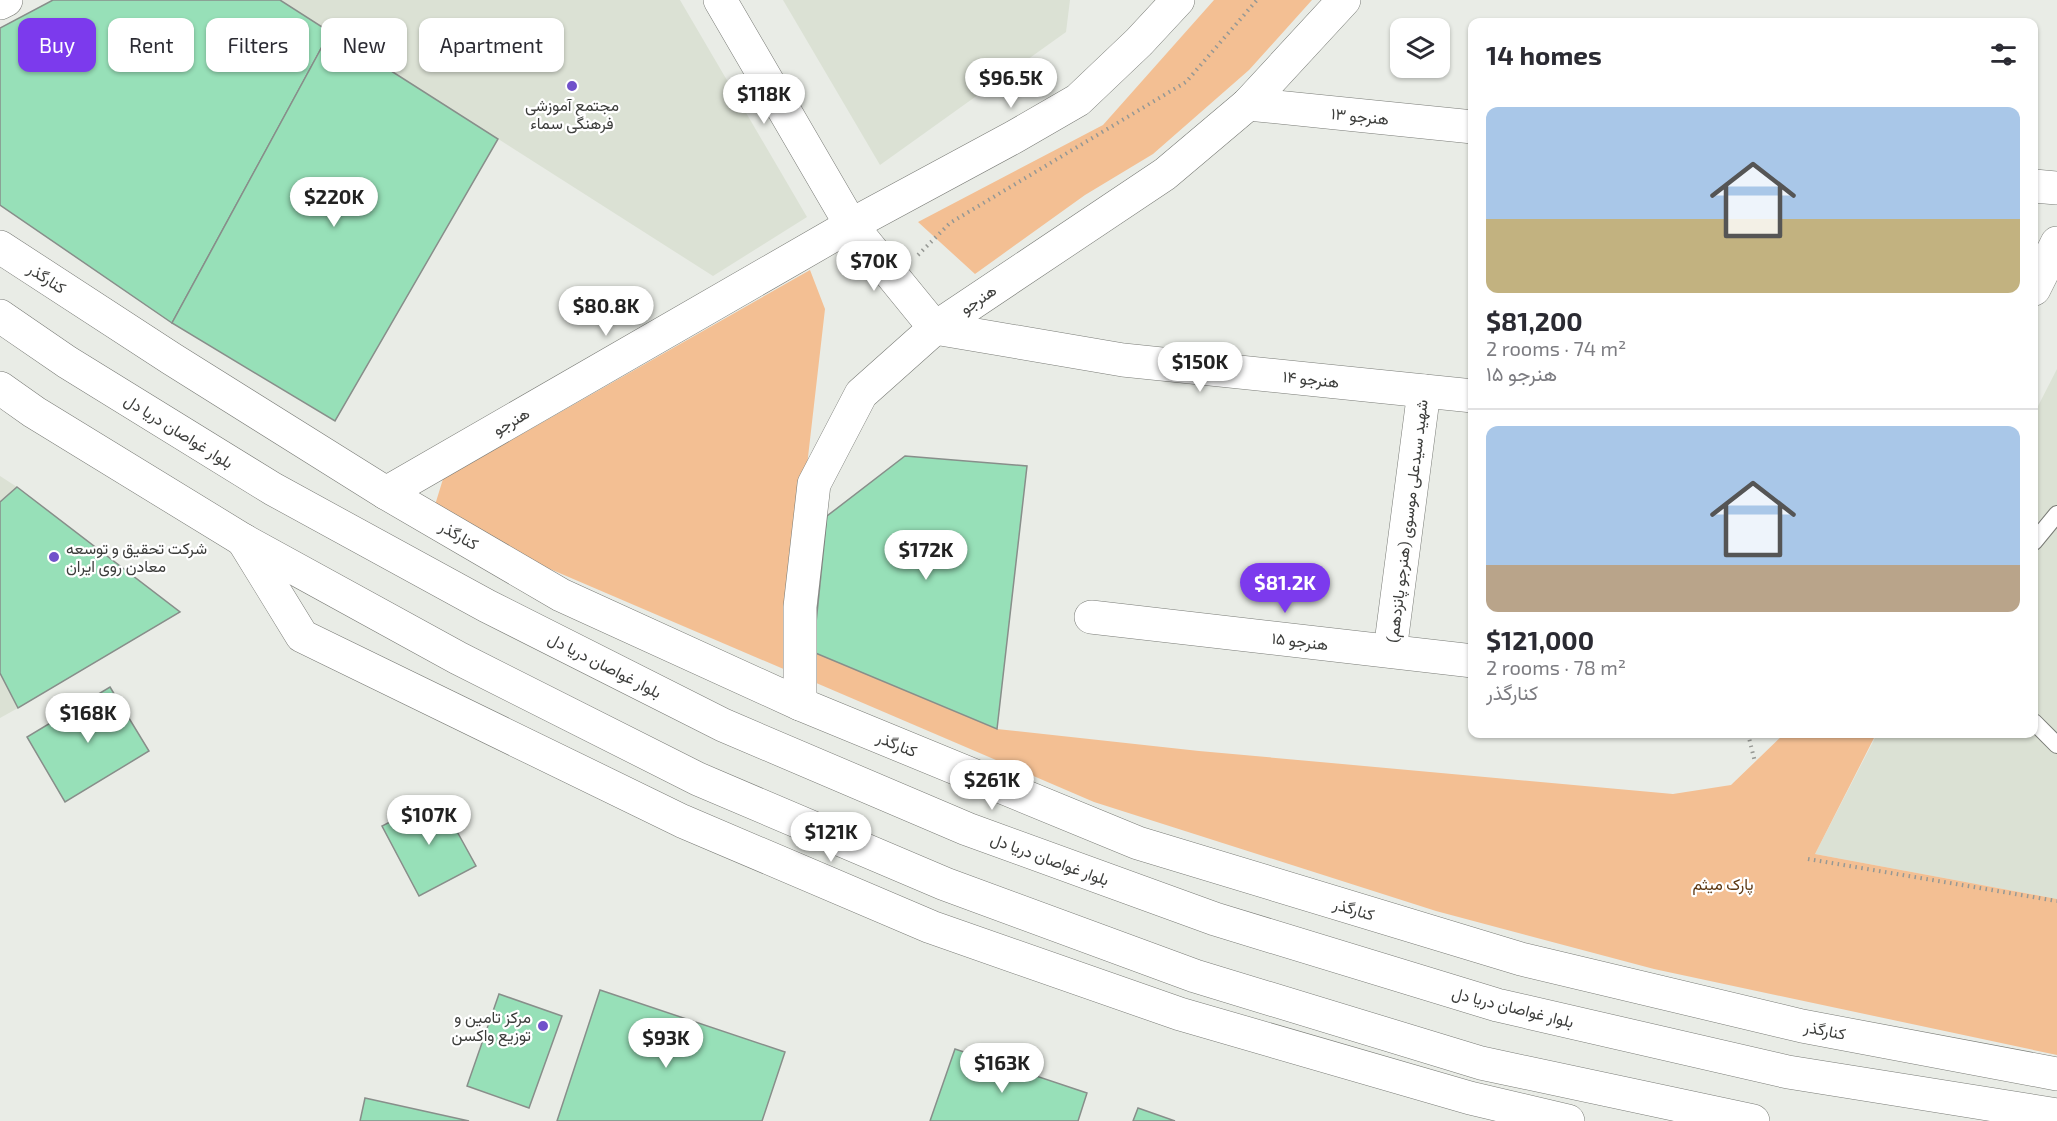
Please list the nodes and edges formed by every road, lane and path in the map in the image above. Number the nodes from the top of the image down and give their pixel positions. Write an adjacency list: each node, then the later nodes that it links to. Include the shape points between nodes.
1 (6, 0): 6 (street)
2 (720, 0): 11 (street)
3 (1178, 0): 11 (street, هنرجو, via 1078,100)
4 (1257, 0): 14 (path, via 1186,82 950,223)
5 (1344, 0): 7 (street, هنرجو)
6 (0, 3)
7 (1248, 104): 8 (street, هنرجو ۱۳); 17 (street, هنرجو, via 1166,174)
8 (1468, 126)
9 (2038, 186): 10 (street)
10 (2057, 188)
11 (851, 225): 14 (street); 21 (street, هنرجو)
12 (2057, 243): 15 (street)
13 (0, 247): 21 (street, کنارگذر)
14 (894, 277): 17 (street)
15 (2038, 281)
16 (0, 316): 36 (street, بلوار غواصان دریا دل, via 273,489 487,606 723,725 967,829 1215,919 1497,1005 1788,1072)
17 (935, 328): 19 (street, هنرجو ۱۴, via 1123,360); 28 (street, هنرجو, via 861,394 814,484 800,607)
18 (0, 388): 24 (street)
19 (1424, 391): 20 (street, هنرجو ۱۴); 26 (street, شهید سیدعلی موسوی (هنرجو پانزدهم))
20 (1468, 395)
21 (386, 493): 28 (street, کنارگذر, via 561,595)
22 (2057, 514): 23 (lane)
23 (2038, 537)
24 (243, 540): 37 (street, via 302,636 682,821 931,927 1180,1014 1470,1098); 38 (street, via 458,658 698,779 945,884 1195,976 1481,1063)
25 (1091, 617): 26 (street, هنرجو ۱۵)
26 (1390, 651): 27 (street, هنرجو ۱۵)
27 (1468, 660)
28 (800, 704): 35 (street, کنارگذر, via 1138,843 1521,959 1802,1026)
29 (2038, 726): 31 (lane)
30 (1749, 738): 32 (path)
31 (2057, 745)
32 (1755, 762)
33 (1808, 859): 34 (path)
34 (2057, 901)
35 (2057, 1074)
36 (2057, 1115)
37 (1568, 1121)
38 (1753, 1121)

